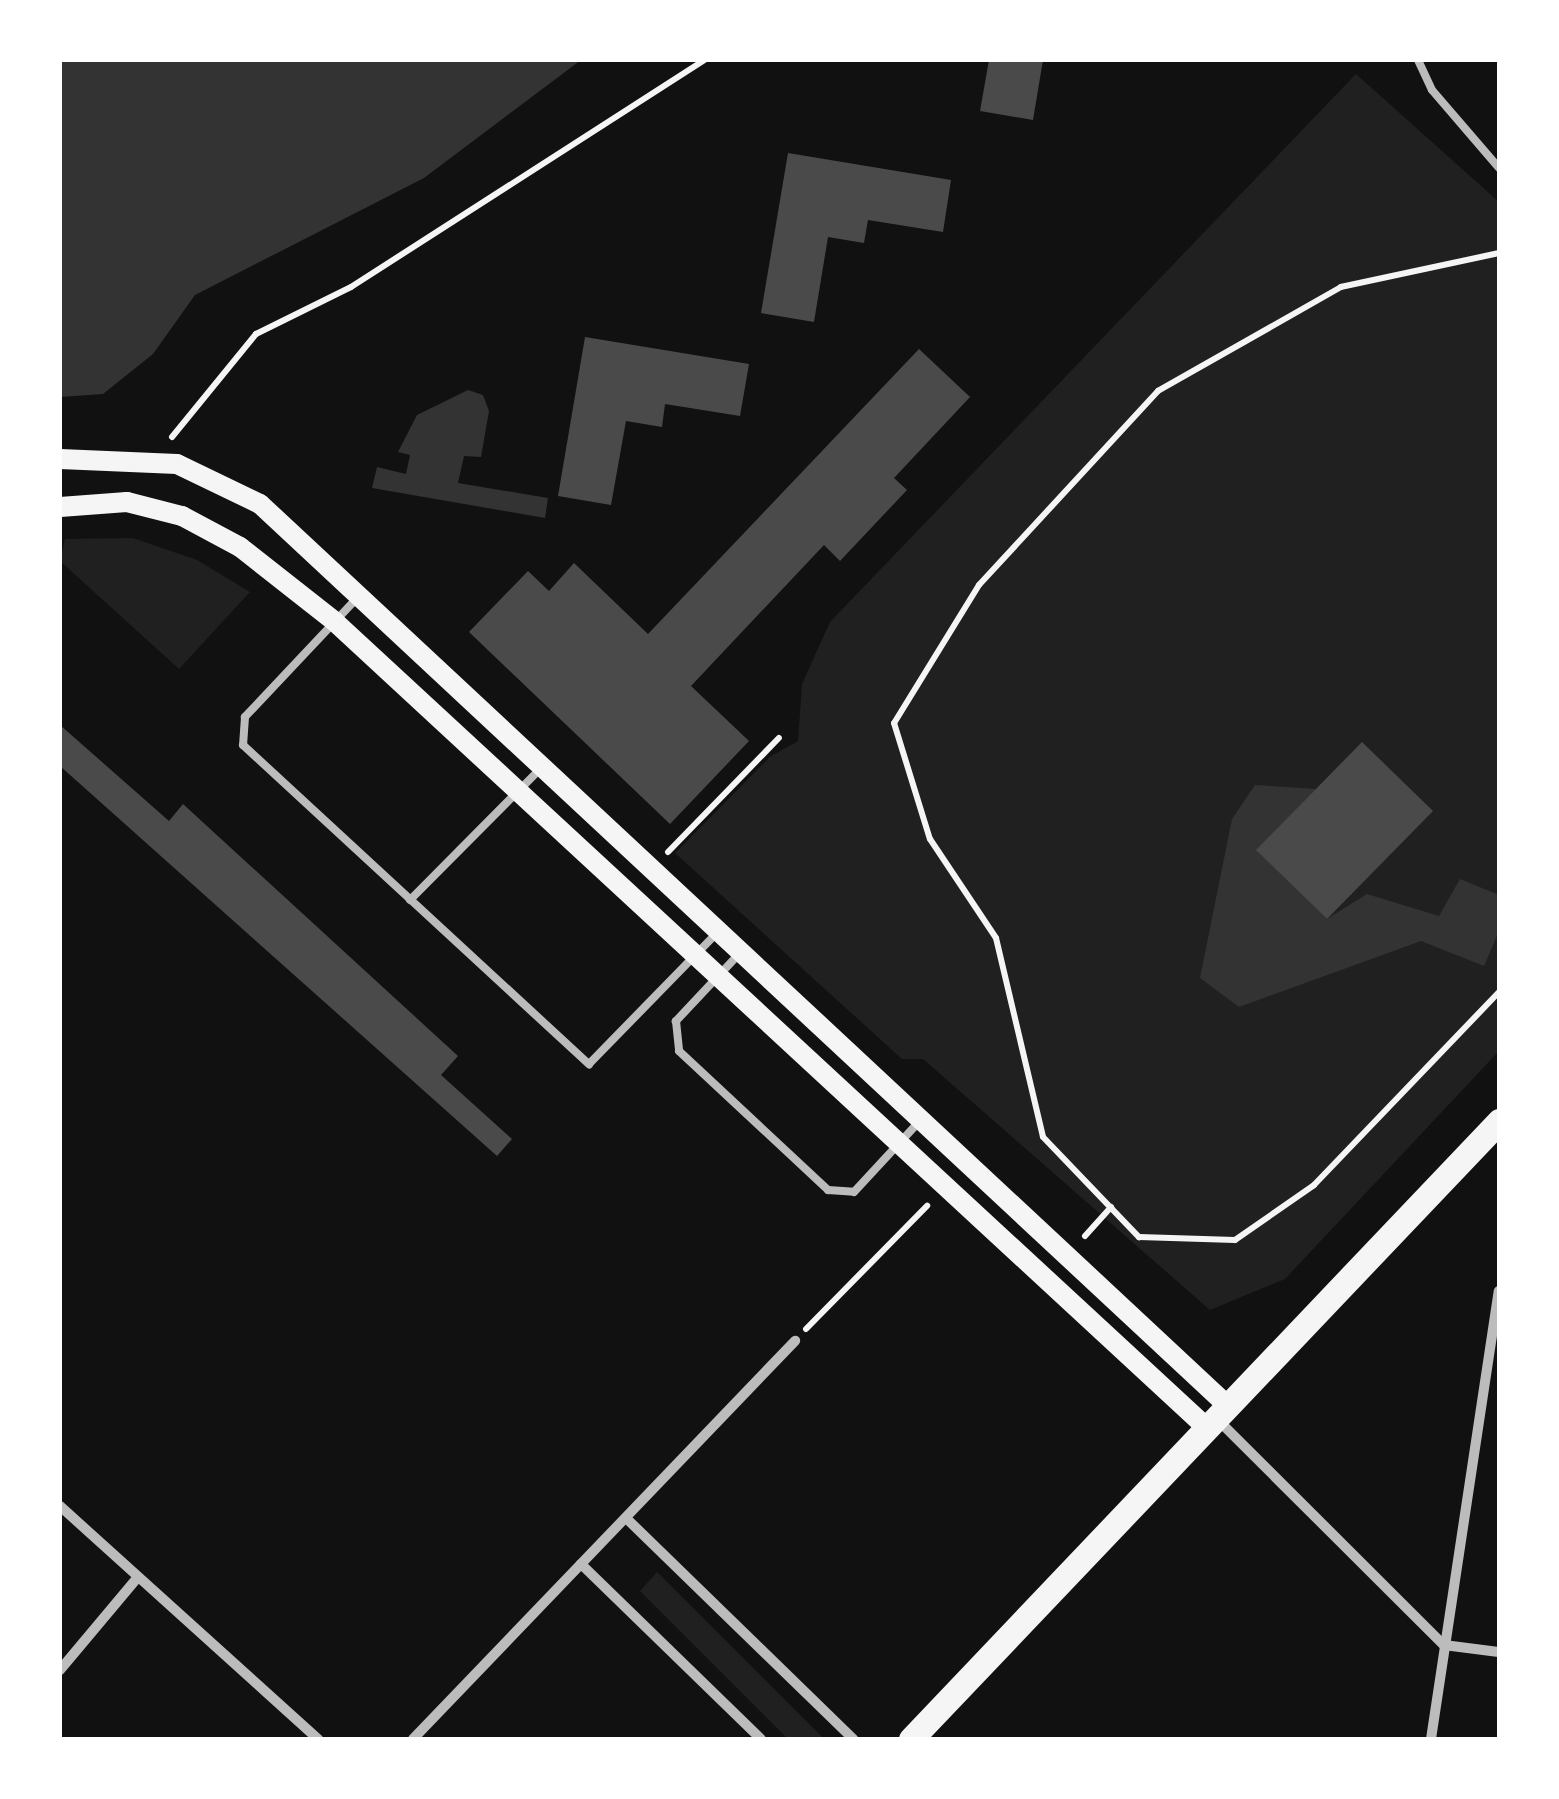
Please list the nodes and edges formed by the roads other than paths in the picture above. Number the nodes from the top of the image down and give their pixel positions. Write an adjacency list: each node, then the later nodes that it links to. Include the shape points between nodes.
1 (1418, 60): 2 (lane, via 1432,90)
2 (1499, 168)
3 (60, 459): 5 (main road, via 157,459 250,496)
4 (60, 508): 6 (main road, via 128,502 182,516 240,546)
5 (358, 596): 6 (lane); 7 (main road)
6 (334, 620): 8 (main road); 9 (lane, via 237,736)
7 (540, 768): 8 (lane); 10 (main road)
8 (517, 792): 9 (lane); 12 (main road)
9 (410, 900): 12 (lane, via 589,1064)
10 (716, 934): 11 (main road); 12 (lane)
11 (738, 954): 13 (lane); 15 (main road)
12 (694, 958): 13 (main road)
13 (716, 978): 16 (main road); 16 (lane, via 672,1035 692,1064 828,1190 854,1192)
14 (1499, 1121): 19 (main road)
15 (917, 1124): 16 (lane); 19 (main road)
16 (896, 1146): 19 (main road)
17 (1499, 1290): 24 (street)
18 (795, 1341): 21 (street)
19 (1217, 1417): 24 (street); 31 (main road)
20 (60, 1506): 23 (street)
21 (626, 1518): 22 (street); 30 (street)
22 (581, 1564): 28 (street); 29 (street)
23 (138, 1577): 26 (street); 27 (street)
24 (1444, 1644): 25 (street); 32 (street)
25 (1499, 1652)
26 (60, 1670)
27 (318, 1739)
28 (413, 1739)
29 (761, 1739)
30 (853, 1739)
31 (911, 1739)
32 (1431, 1739)

